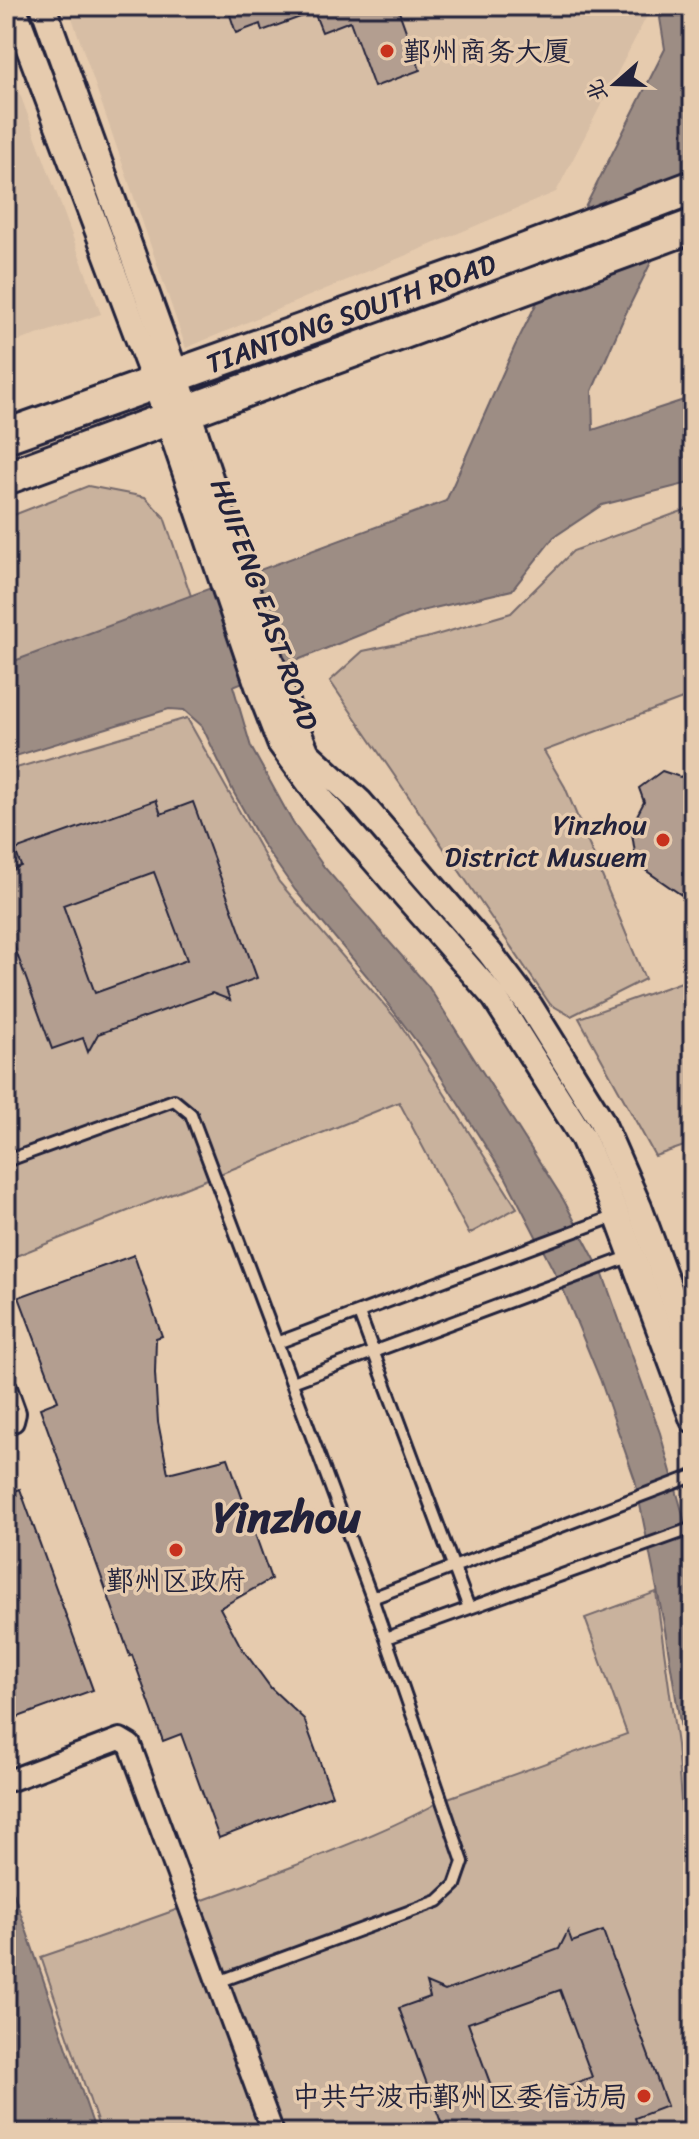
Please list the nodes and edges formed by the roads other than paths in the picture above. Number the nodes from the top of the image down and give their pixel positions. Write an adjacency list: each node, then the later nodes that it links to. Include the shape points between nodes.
1 (13, 6): 5 (street, HUIFENG EAST ROAD)
2 (43, 6): 5 (street, HUIFENG EAST ROAD)
3 (693, 187): 5 (main road, TIANTONG SOUTH ROAD)
4 (693, 226): 6 (main road)
5 (165, 379): 6 (street, HUIFENG EAST ROAD); 7 (main road, TIANTONG SOUTH ROAD)
6 (177, 415): 8 (main road); 10 (street, HUIFENG EAST ROAD, via 268,684 280,743 321,799 495,998)
7 (6, 436)
8 (6, 478)
9 (6, 1161): 13 (lane, via 174,1100 191,1114)
10 (628, 1211): 11 (street, HUIFENG EAST ROAD); 12 (lane)
11 (643, 1251): 14 (lane); 15 (street, HUIFENG EAST ROAD); 18 (street, HUIFENG EAST ROAD)
12 (359, 1313): 13 (lane); 14 (lane)
13 (277, 1343): 16 (lane)
14 (373, 1351): 16 (lane); 22 (lane)
15 (693, 1353)
16 (292, 1382): 23 (lane)
17 (6, 1388): 19 (street, via 15,1413)
18 (693, 1420)
19 (6, 1423)
20 (693, 1476): 22 (lane)
21 (693, 1528): 24 (lane)
22 (454, 1566): 23 (lane); 24 (lane)
23 (372, 1598): 25 (lane)
24 (469, 1608): 25 (lane)
25 (386, 1638): 27 (lane, via 463,1862 455,1885 438,1901)
26 (6, 1778): 27 (street, via 120,1739 130,1745)
27 (218, 1982): 28 (street)
28 (273, 2133)

